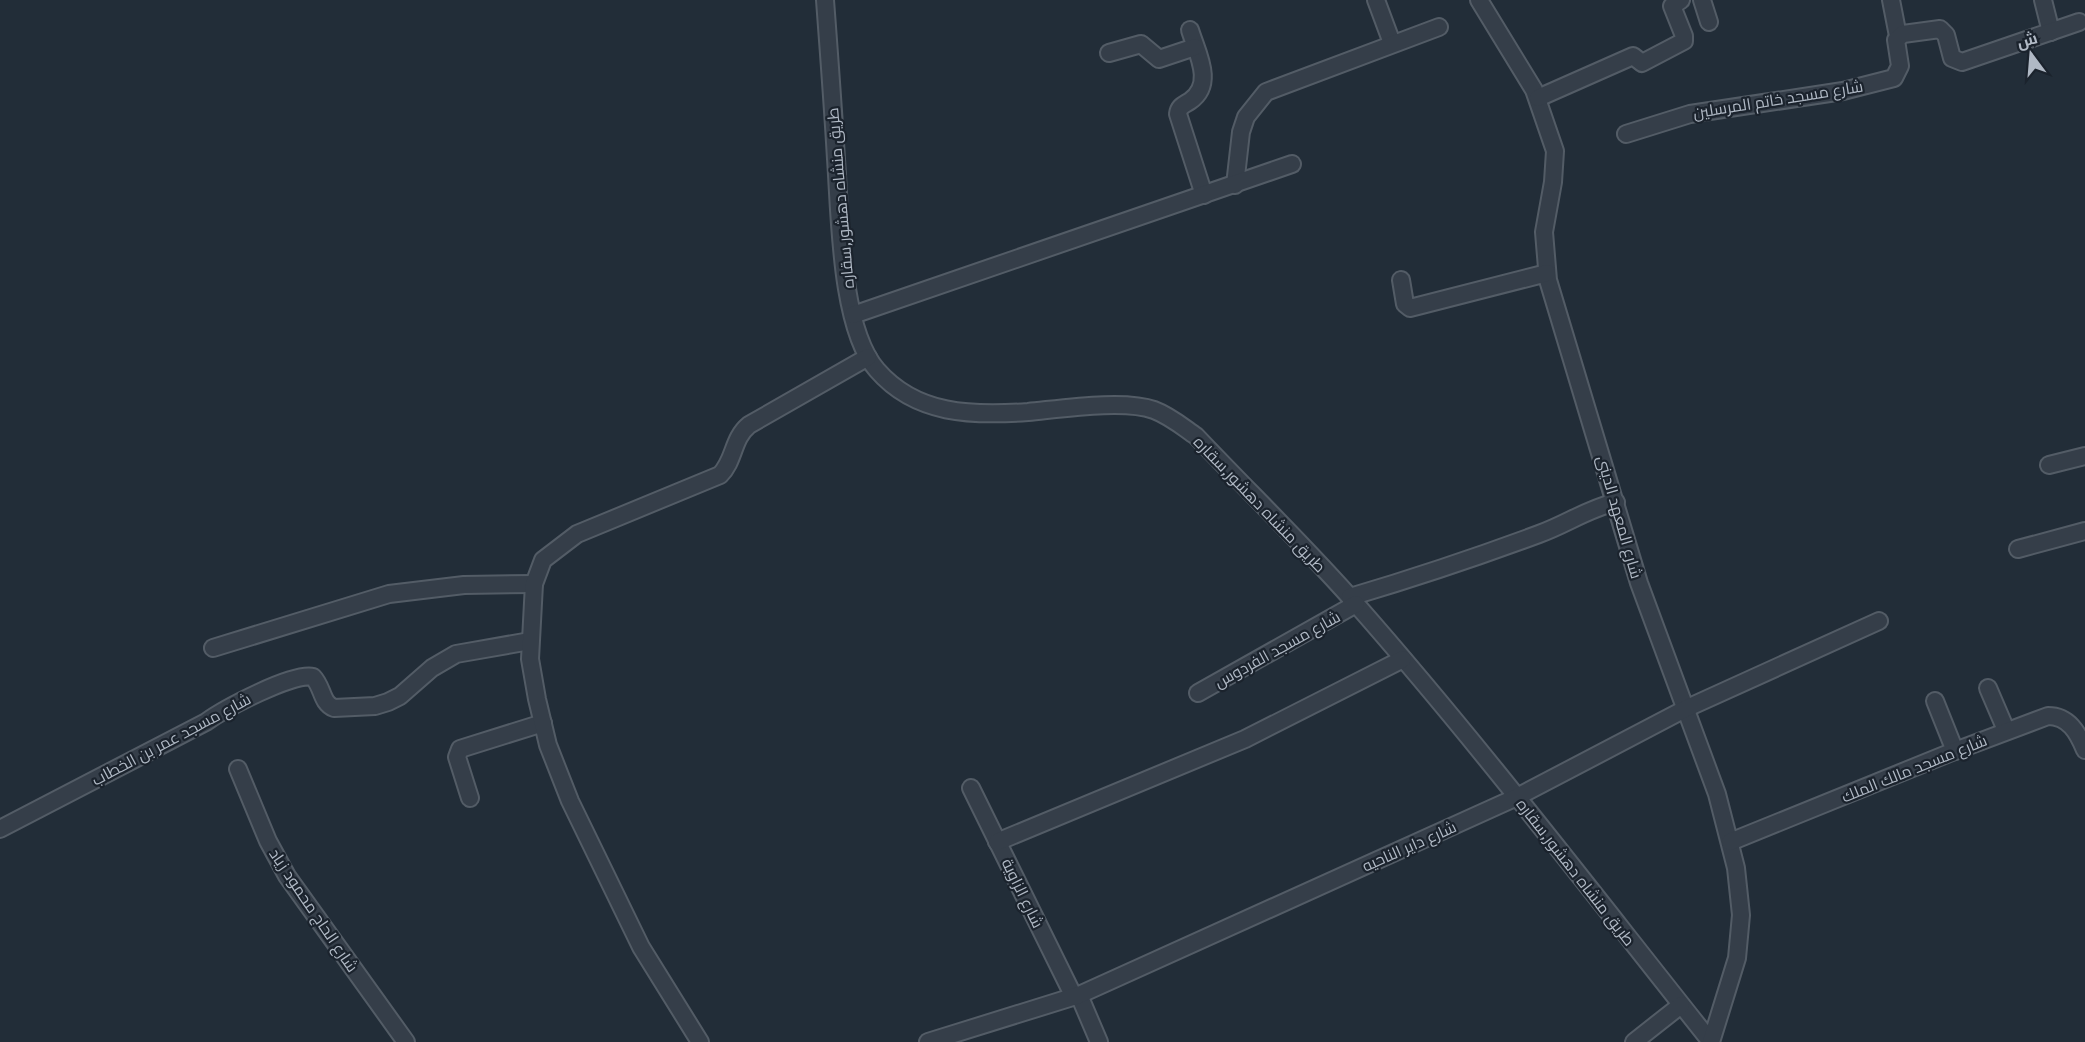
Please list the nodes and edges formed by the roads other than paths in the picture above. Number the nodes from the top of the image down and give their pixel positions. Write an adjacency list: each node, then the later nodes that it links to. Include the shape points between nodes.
1 (825, 0): 24 (street, طريق منشاه دهشور,سقاره, via 844,268)
2 (1376, 0): 14 (street)
3 (1479, 0): 17 (street, شارع المعهد الدينى)
4 (1681, 0): 17 (street, via 1672,6 1684,41 1642,63 1633,56)
5 (1702, 0): 8 (street)
6 (1891, 0): 13 (street, شارع مسجد خاتم المرسلين)
7 (2043, 0): 12 (street)
8 (1709, 22)
9 (2079, 22): 12 (street)
10 (1439, 27): 14 (street)
11 (1190, 30): 15 (street)
12 (2051, 32): 13 (street, via 1958,63 1940,29)
13 (1898, 36): 18 (street, شارع مسجد خاتم المرسلين, via 1900,71 1894,78 1843,91 1690,114)
14 (1392, 44): 20 (street, via 1266,92 1246,117 1240,132)
15 (1195, 47): 16 (street, via 1159,59 1141,44); 21 (street, via 1204,85 1180,107 1178,114)
16 (1109, 53)
17 (1538, 98): 22 (street, شارع المعهد الدينى, via 1555,151 1544,232)
18 (1626, 134)
19 (1292, 164): 20 (street)
20 (1234, 185): 21 (street)
21 (1204, 195): 24 (street)
22 (1547, 273): 23 (street, via 1410,308 1405,304); 28 (street, شارع المعهد الدينى)
23 (1401, 280)
24 (853, 315): 25 (street, طريق منشاه دهشور,سقاره)
25 (868, 357): 31 (street, via 749,425 740,433 731,461 720,475 620,515 557,547 543,560); 32 (street, طريق منشاه دهشور,سقاره, via 877,370 911,398 951,412 1013,413 1136,406 1168,416 1196,436)
26 (2085, 456): 27 (street)
27 (2049, 465)
28 (1616, 502): 32 (street, شارع مسجد الفردوس, via 1592,507 1559,526); 40 (street, شارع المعهد الدينى, via 1639,583)
29 (2085, 531): 30 (street)
30 (2018, 549)
31 (534, 584): 34 (street); 35 (street, via 464,585 389,594)
32 (1353, 601): 36 (street, طريق منشاه دهشور,سقاره); 38 (street, شارع مسجد الفردوس)
33 (1879, 621): 40 (street, شارع داير الناحيه)
34 (530, 640): 41 (street); 49 (street, شارع مسجد عمر بن الخطاب, via 456,654 432,668 400,696 375,706 334,708 325,701 313,677 300,677 234,703 206,722)
35 (213, 648)
36 (1403, 659): 47 (street, طريق منشاه دهشور,سقاره); 50 (street, via 1245,740)
37 (1988, 688): 42 (street)
38 (1198, 693)
39 (1935, 701): 44 (street)
40 (1685, 710): 47 (street, شارع داير الناحيه); 51 (street, شارع المعهد الدينى, via 1717,794)
41 (543, 723): 48 (street, via 460,749 457,757); 55 (street, via 570,801 628,922)
42 (2006, 730): 43 (street, شارع مسجد مالك الملك, via 2058,716 2072,725); 44 (street, شارع مسجد مالك الملك)
43 (2085, 750)
44 (1955, 751): 51 (street, شارع مسجد مالك الملك)
45 (238, 769): 54 (street, شارع الحاج محمود زياد, via 268,842 287,876)
46 (971, 788): 50 (street, شارع الزاوية)
47 (1517, 797): 52 (street, شارع داير الناحيه); 53 (street, طريق منشاه دهشور,سقاره)
48 (470, 798)
49 (0, 829)
50 (997, 842): 52 (street, شارع الزاوية)
51 (1730, 843): 59 (street, شارع المعهد الدينى, via 1740,891 1737,958)
52 (1076, 996): 56 (street, شارع داير الناحيه); 57 (street, شارع الزاوية)
53 (1681, 1005): 58 (street); 59 (street, طريق منشاه دهشور,سقاره)
54 (405, 1042)
55 (700, 1042)
56 (931, 1042)
57 (1099, 1042)
58 (1634, 1042)
59 (1711, 1042)

